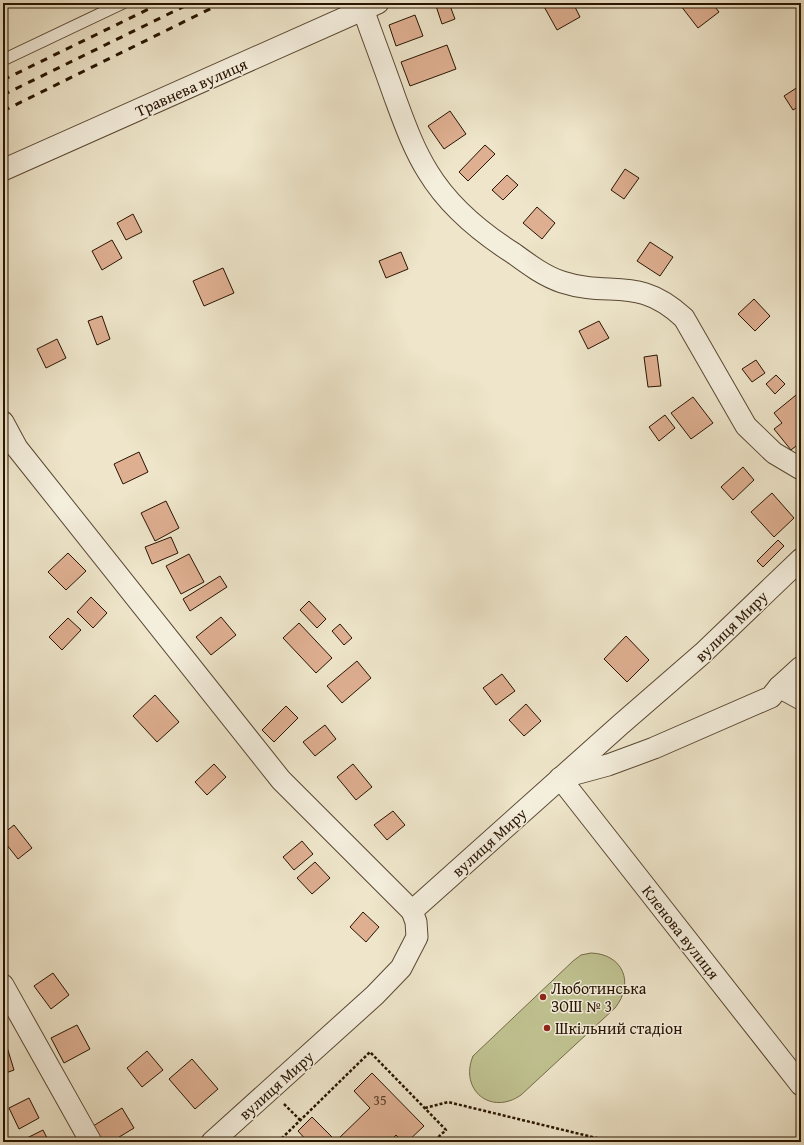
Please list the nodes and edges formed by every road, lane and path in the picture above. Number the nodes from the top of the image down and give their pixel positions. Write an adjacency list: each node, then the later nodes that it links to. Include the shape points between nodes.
1 (122, 3): 3 (lane)
2 (371, 6): 4 (street, Травнева вулиця); 6 (street, via 411,141 429,173 450,201 476,227 542,273 562,282 642,292 671,306 684,318 746,426 774,453)
3 (3, 60)
4 (3, 170)
5 (3, 422): 12 (street, via 17,448 281,780)
6 (801, 469)
7 (801, 559): 11 (street, вулиця Миру, via 703,653)
8 (801, 668): 9 (street)
9 (779, 687): 10 (street); 11 (street, via 771,697 671,741 608,765)
10 (801, 699)
11 (560, 778): 12 (street, вулиця Миру); 14 (street, Кленова вулиця)
12 (412, 911): 19 (street, вулиця Миру, via 417,937 401,968 375,995)
13 (3, 986): 18 (street)
14 (801, 1085)
15 (283, 1103): 17 (path)
16 (424, 1108): 17 (path, via 370,1052); 21 (path, via 446,1130); 22 (path, via 448,1102)
17 (300, 1120): 20 (path)
18 (91, 1142)
19 (212, 1142)
20 (278, 1142)
21 (434, 1142)
22 (612, 1142)

